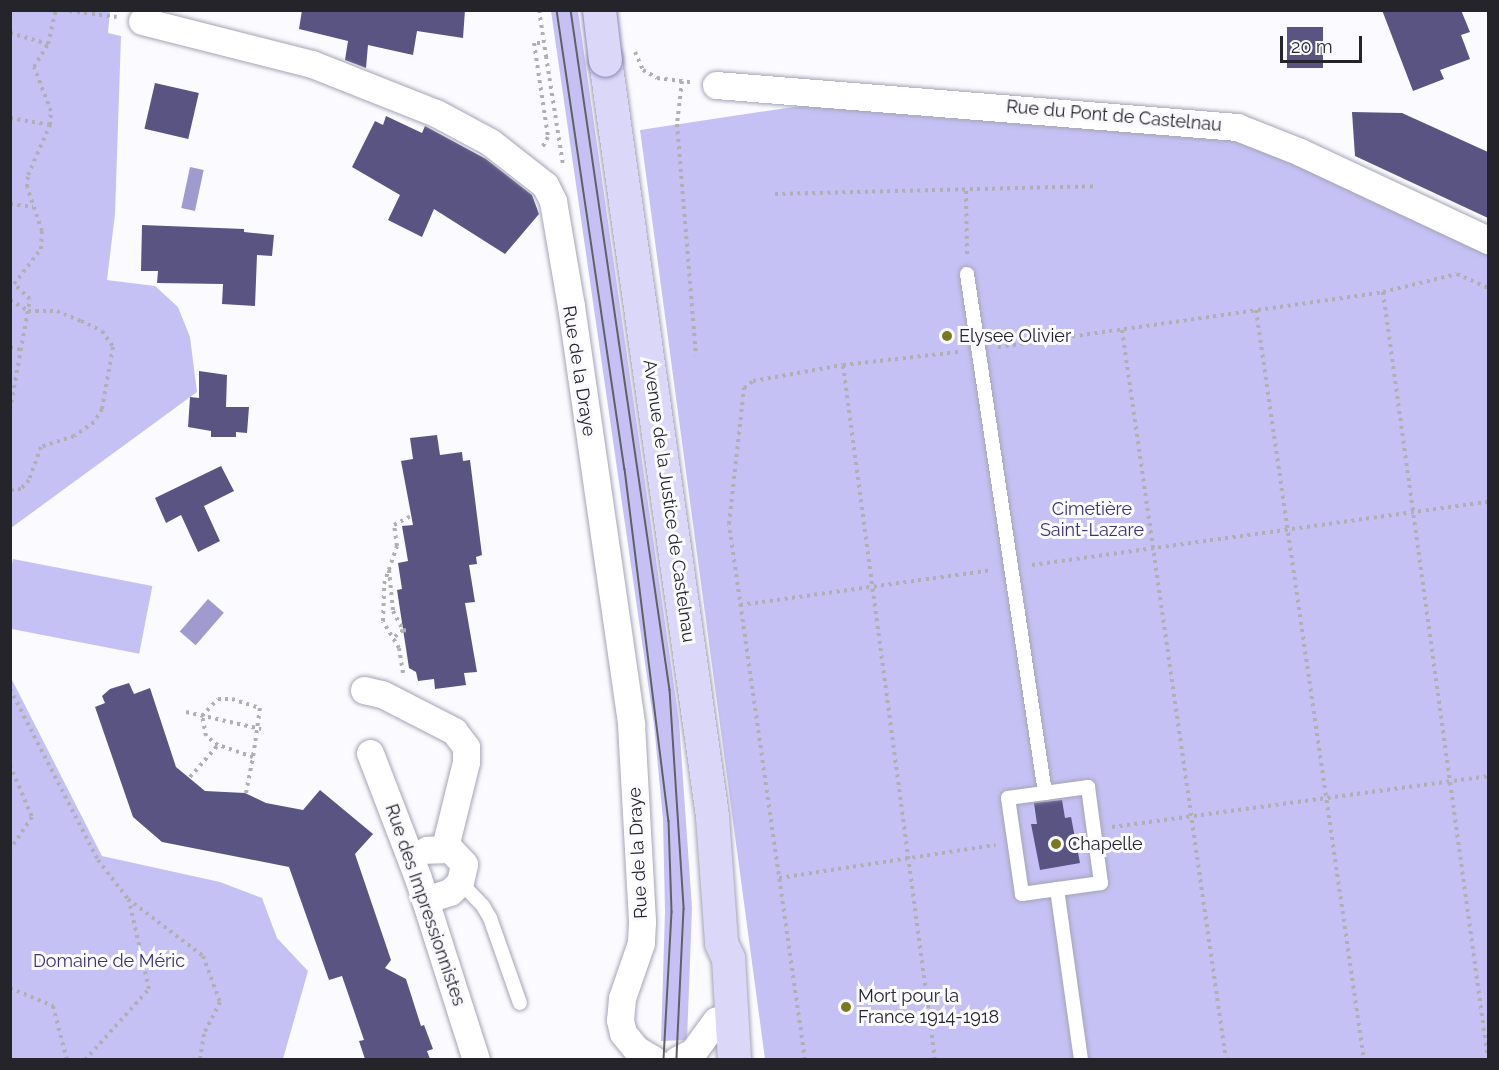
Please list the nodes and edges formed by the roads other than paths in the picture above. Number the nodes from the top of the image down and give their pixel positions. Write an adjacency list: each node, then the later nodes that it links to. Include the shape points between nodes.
1 (599, 10): 14 (main road, Avenue de la Justice de Castelnau, bridge, via 618,56 712,816)
2 (142, 21): 18 (street, Rue de la Draye, via 312,64 468,128 528,169 545,185 553,201 631,723 642,922 641,943 622,998 620,1020 623,1033 636,1049)
3 (716, 85): 4 (street, Rue du Pont de Castelnau, via 1236,127 1300,152)
4 (1488, 240)
5 (967, 274): 8 (lane)
6 (364, 690): 9 (street, via 453,731 466,747 466,762)
7 (370, 753): 10 (street, Rue des Impressionnistes)
8 (1045, 793): 12 (lane, via 1008,798 1022,894); 12 (lane, via 1088,787 1101,883)
9 (445, 847): 10 (street); 11 (street, via 464,864)
10 (410, 855): 13 (street, Rue des Impressionnistes)
11 (460, 882): 13 (street, via 450,892); 15 (lane, via 490,918)
12 (1056, 889): 22 (lane)
13 (425, 900): 17 (street, Rue des Impressionnistes)
14 (720, 943): 16 (main road, Avenue de la Justice de Castelnau, via 714,957); 21 (main road, Avenue de la Justice de Castelnau, via 728,958)
15 (520, 1003)
16 (716, 1020): 19 (street, via 693,1052); 20 (main road, Avenue de la Justice de Castelnau)
17 (476, 1059)
18 (654, 1059)
19 (677, 1059)
20 (718, 1059)
21 (734, 1059)
22 (1081, 1059)

